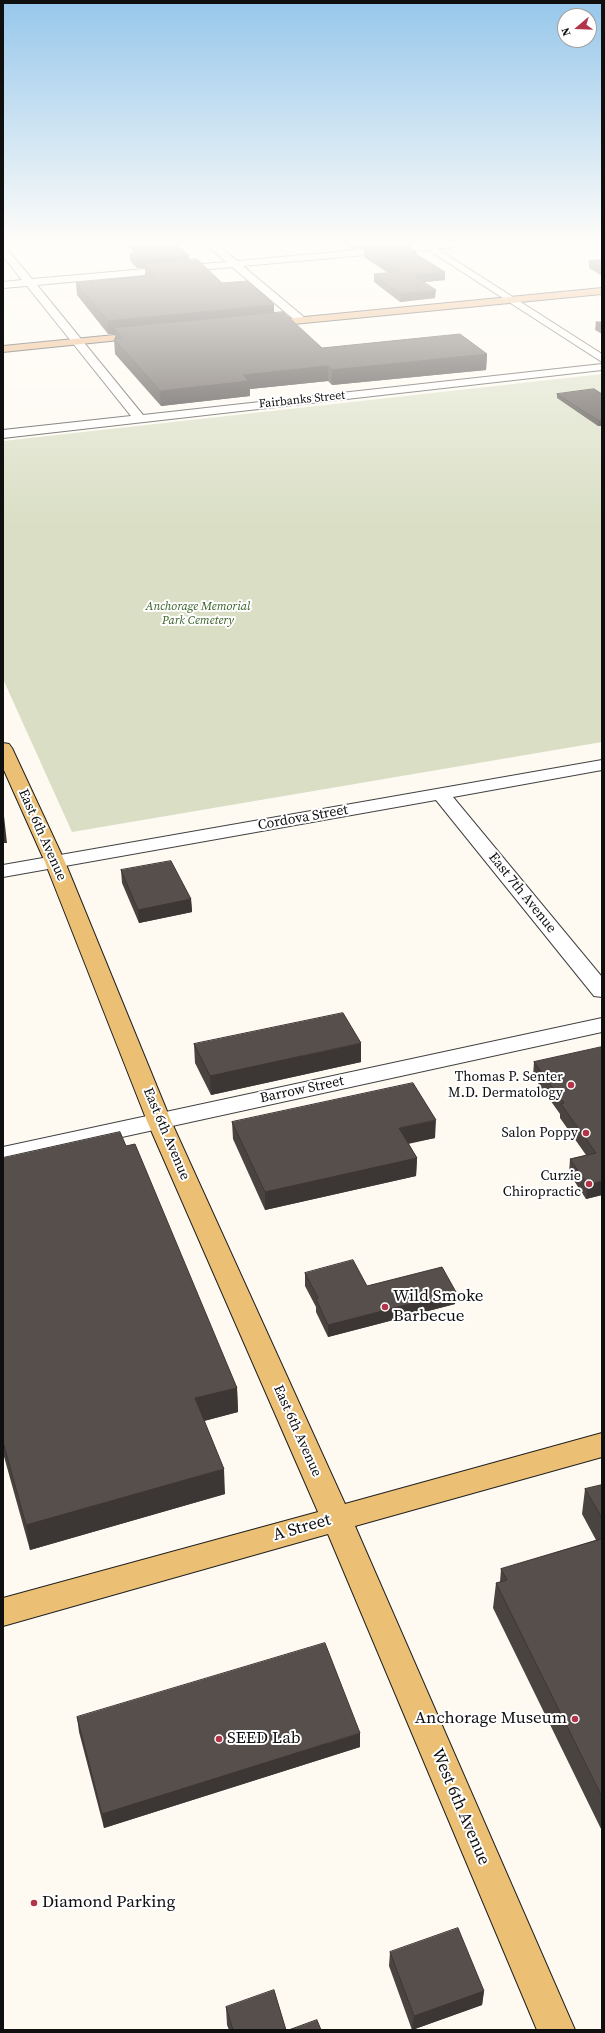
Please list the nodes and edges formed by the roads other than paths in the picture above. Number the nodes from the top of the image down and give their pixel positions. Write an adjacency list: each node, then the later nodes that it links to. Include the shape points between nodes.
1 (75, 339): 4 (street)
2 (110, 339): 4 (highway)
3 (571, 339): 6 (street)
4 (78, 342): 5 (highway); 8 (street)
5 (3, 350)
6 (602, 359)
7 (602, 367): 8 (street, Fairbanks Street)
8 (139, 418): 9 (street, Fairbanks Street)
9 (3, 434)
10 (3, 748): 13 (main road, East 6th Avenue)
11 (602, 765): 12 (street, Cordova Street)
12 (441, 794): 13 (street, Cordova Street); 15 (street, East 7th Avenue)
13 (55, 862): 14 (street, Cordova Street); 17 (main road, East 6th Avenue)
14 (3, 872)
15 (602, 991)
16 (602, 1025): 17 (street, Barrow Street)
17 (159, 1121): 18 (street, Barrow Street); 20 (main road, East 6th Avenue)
18 (3, 1155)
19 (602, 1445): 20 (main road, A Street)
20 (336, 1518): 21 (main road, A Street); 22 (main road, West 6th Avenue)
21 (3, 1612)
22 (556, 2030)

